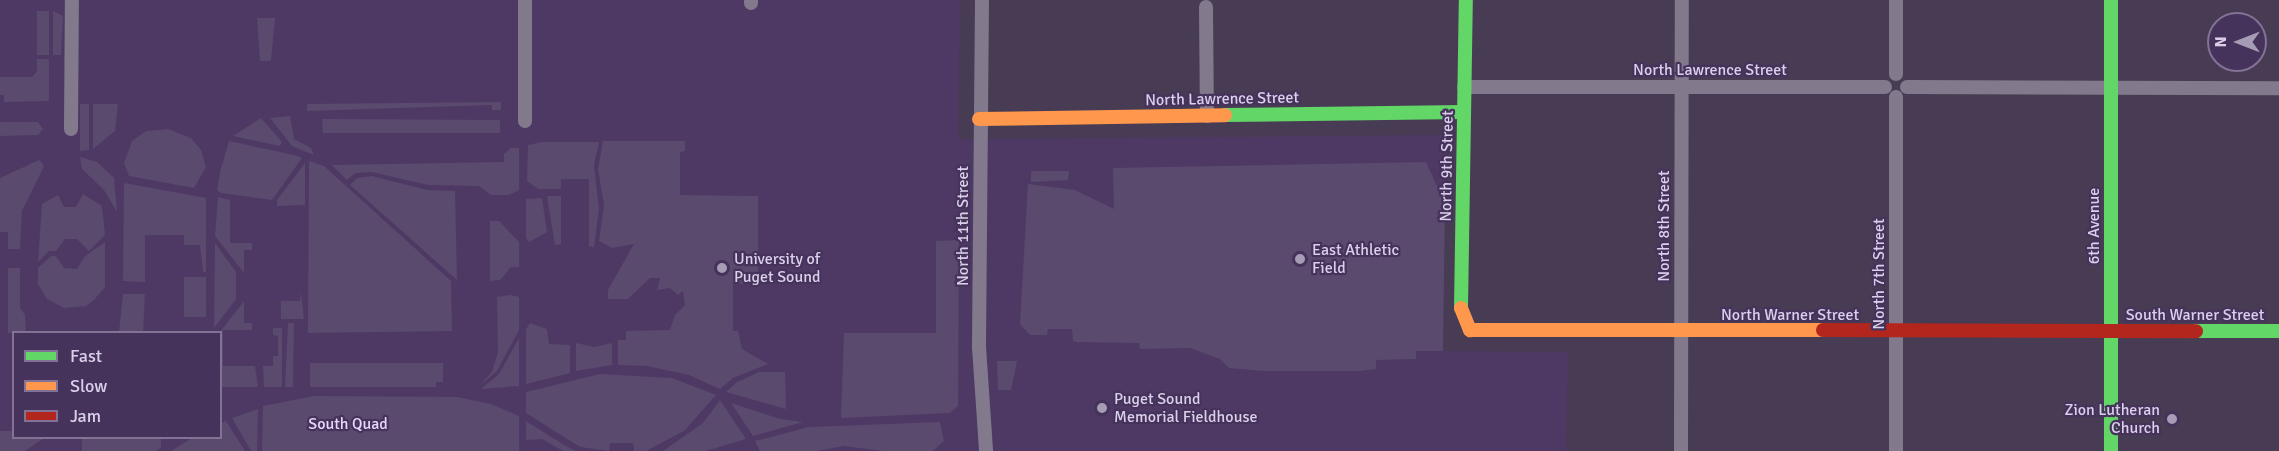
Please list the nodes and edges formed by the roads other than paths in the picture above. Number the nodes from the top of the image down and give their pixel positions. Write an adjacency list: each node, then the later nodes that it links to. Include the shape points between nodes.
1 (72, 0): 21 (street)
2 (525, 0): 20 (street)
3 (982, 0): 19 (street, North 11th Street)
4 (1466, 0): 10 (street, North 9th Street)
5 (1682, 0): 11 (street, North 8th Street)
6 (1896, 0): 9 (street)
7 (2111, 0): 14 (street, 6th Avenue)
8 (1206, 7): 18 (street)
9 (1896, 74): 12 (street, via 1886,80); 13 (street, via 1906,80)
10 (1464, 87): 11 (street, North Lawrence Street); 17 (street, North 9th Street)
11 (1682, 87): 12 (street, North Lawrence Street); 23 (street, North 8th Street)
12 (1885, 87): 16 (street)
13 (1907, 87): 14 (street); 16 (street)
14 (2111, 88): 15 (street); 25 (street, 6th Avenue)
15 (2279, 88)
16 (1896, 97): 24 (street, North 7th Street)
17 (1464, 112): 18 (street, North Lawrence Street); 22 (street, North 9th Street, via 1461,312)
18 (1207, 116): 19 (street, North Lawrence Street)
19 (979, 119): 27 (street, North 11th Street, via 979,347)
20 (525, 121)
21 (70, 129)
22 (1470, 330): 23 (street, North Warner Street)
23 (1681, 331): 24 (street, North Warner Street); 28 (street, North 8th Street)
24 (1896, 331): 25 (street, North Warner Street); 29 (street, North 7th Street)
25 (2111, 331): 26 (street, South Warner Street); 30 (street, 6th Avenue)
26 (2279, 332)
27 (986, 451)
28 (1681, 451)
29 (1896, 451)
30 (2110, 451)

